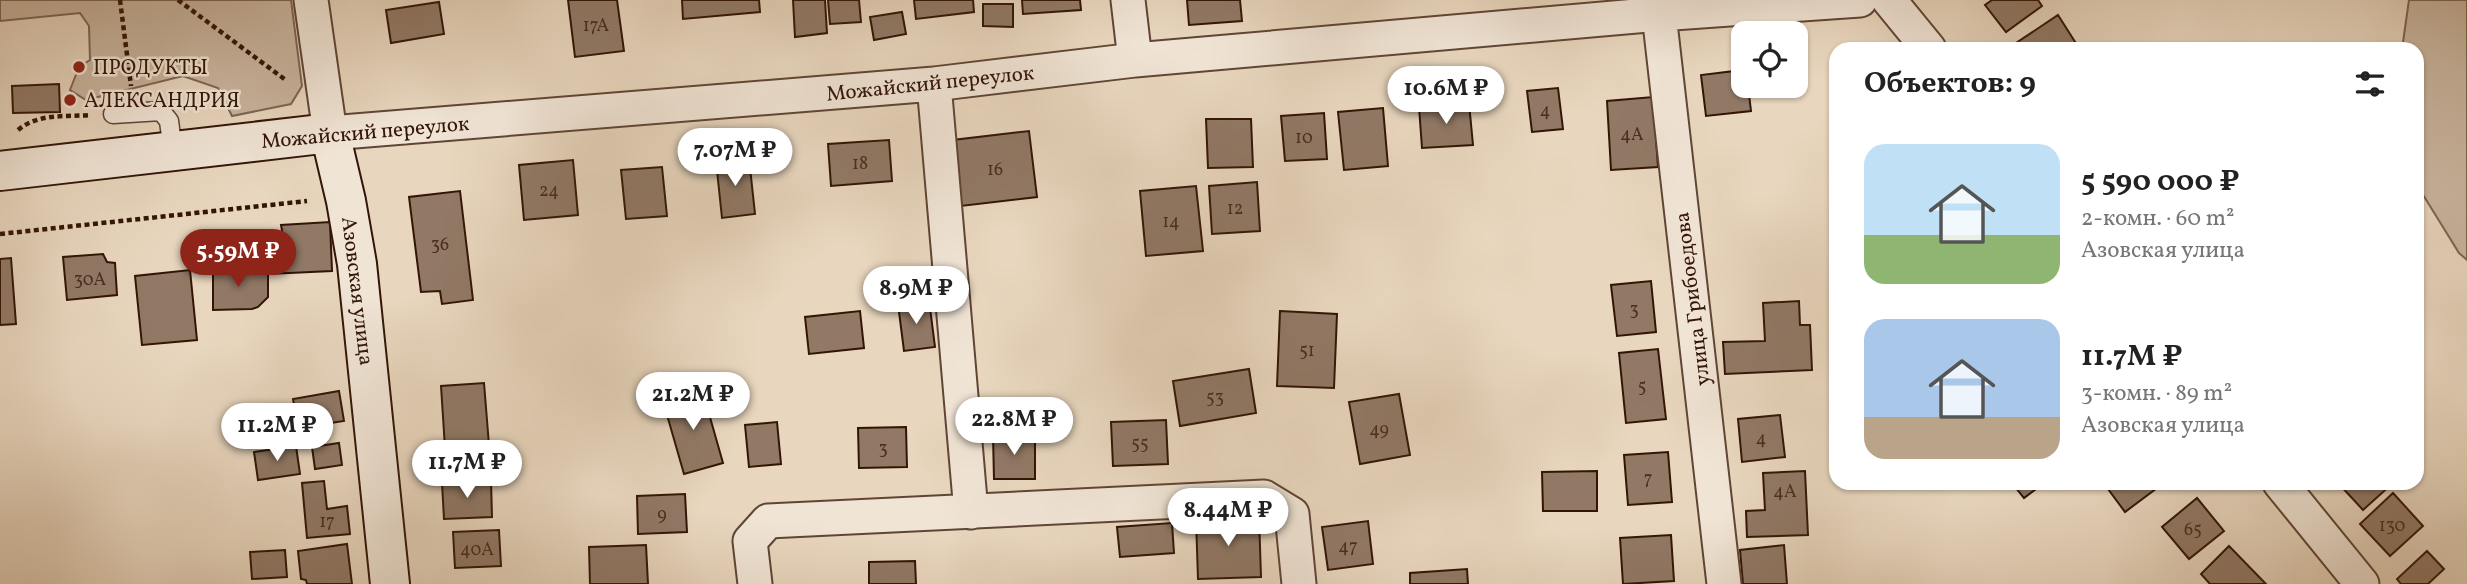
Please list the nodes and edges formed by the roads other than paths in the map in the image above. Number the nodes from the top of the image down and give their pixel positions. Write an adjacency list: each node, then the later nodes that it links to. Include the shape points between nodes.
1 (311, 0): 10 (street, Азовская улица)
2 (1128, 0): 7 (street)
3 (1860, 0): 5 (street, Можайский переулок)
4 (1889, 0): 6 (street)
5 (1659, 14): 7 (street, Можайский переулок); 18 (street, улица Грибоедова)
6 (1923, 42)
7 (1135, 60): 8 (street, Можайский переулок)
8 (934, 85): 10 (street, Можайский переулок); 14 (street)
9 (113, 114): 11 (lane, via 161,111 167,116)
10 (330, 133): 11 (street, Можайский переулок); 15 (street, Азовская улица, via 357,264)
11 (173, 151): 12 (street, Можайский переулок)
12 (6, 153)
13 (2286, 490): 19 (street)
14 (971, 512): 16 (street, via 768,521 750,541); 17 (street, via 1264,497 1292,514)
15 (390, 584)
16 (755, 584)
17 (1299, 584)
18 (1724, 584)
19 (2362, 584)

